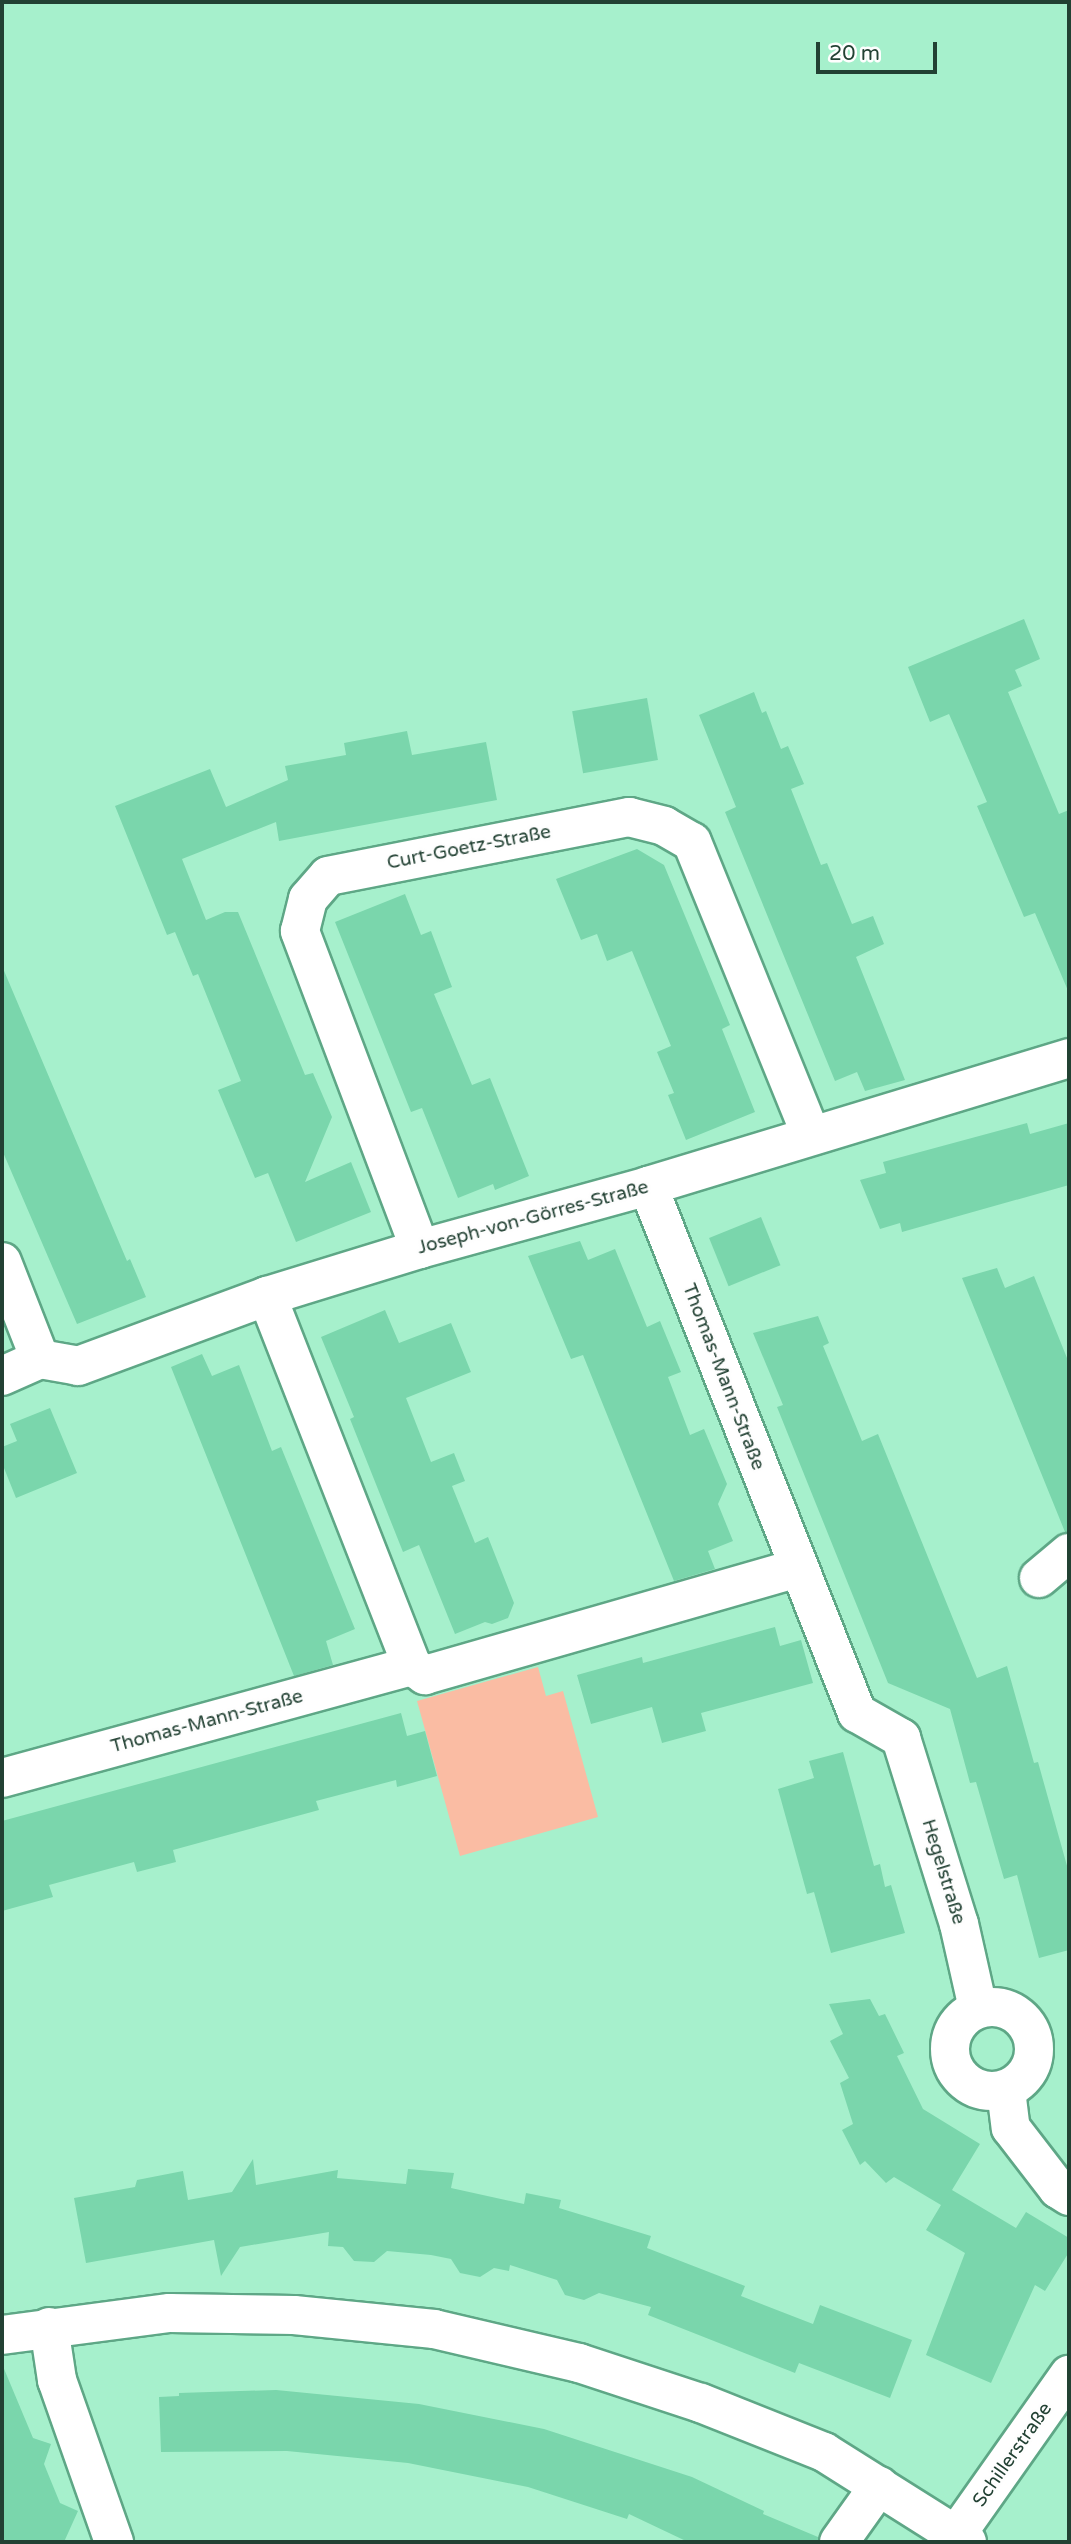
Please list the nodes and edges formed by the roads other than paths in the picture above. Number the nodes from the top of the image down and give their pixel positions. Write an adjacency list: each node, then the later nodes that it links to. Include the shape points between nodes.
1 (1069, 1058): 2 (street, Joseph-von-Görres-Straße)
2 (811, 1135): 3 (street, Joseph-von-Görres-Straße); 4 (street, Curt-Goetz-Straße, via 692,842 664,826 629,817 328,876 309,899 300,931)
3 (648, 1186): 4 (street, Joseph-von-Görres-Straße); 10 (street, Thomas-Mann-Straße)
4 (420, 1249): 6 (street, Joseph-von-Görres-Straße)
5 (2, 1262): 7 (street)
6 (267, 1296): 7 (street, Joseph-von-Görres-Straße, via 78,1366); 12 (street)
7 (40, 1359): 8 (street)
8 (2, 1376)
9 (1069, 1553): 11 (street)
10 (798, 1568): 12 (street, Thomas-Mann-Straße, via 425,1675); 13 (street, Thomas-Mann-Straße, via 857,1713)
11 (1040, 1578)
12 (412, 1666): 14 (street, Thomas-Mann-Straße)
13 (901, 1738): 15 (street, Hegelstraße, via 960,1924)
14 (2, 1778)
15 (978, 2008): 16 (street, via 956,2026 950,2041 952,2062 964,2081 976,2089); 16 (street, via 1008,2009 1030,2029 1034,2057 1029,2071)
16 (1006, 2090): 17 (street, via 1011,2129 1058,2189)
17 (1069, 2196)
18 (50, 2327): 19 (street); 21 (street, via 170,2314 294,2315 434,2329 579,2363 701,2403 824,2452); 23 (street, via 57,2380)
19 (2, 2335)
20 (1069, 2375): 22 (street, Schillerstraße)
21 (879, 2486): 22 (street); 24 (street)
22 (962, 2538)
23 (114, 2542)
24 (839, 2542)

